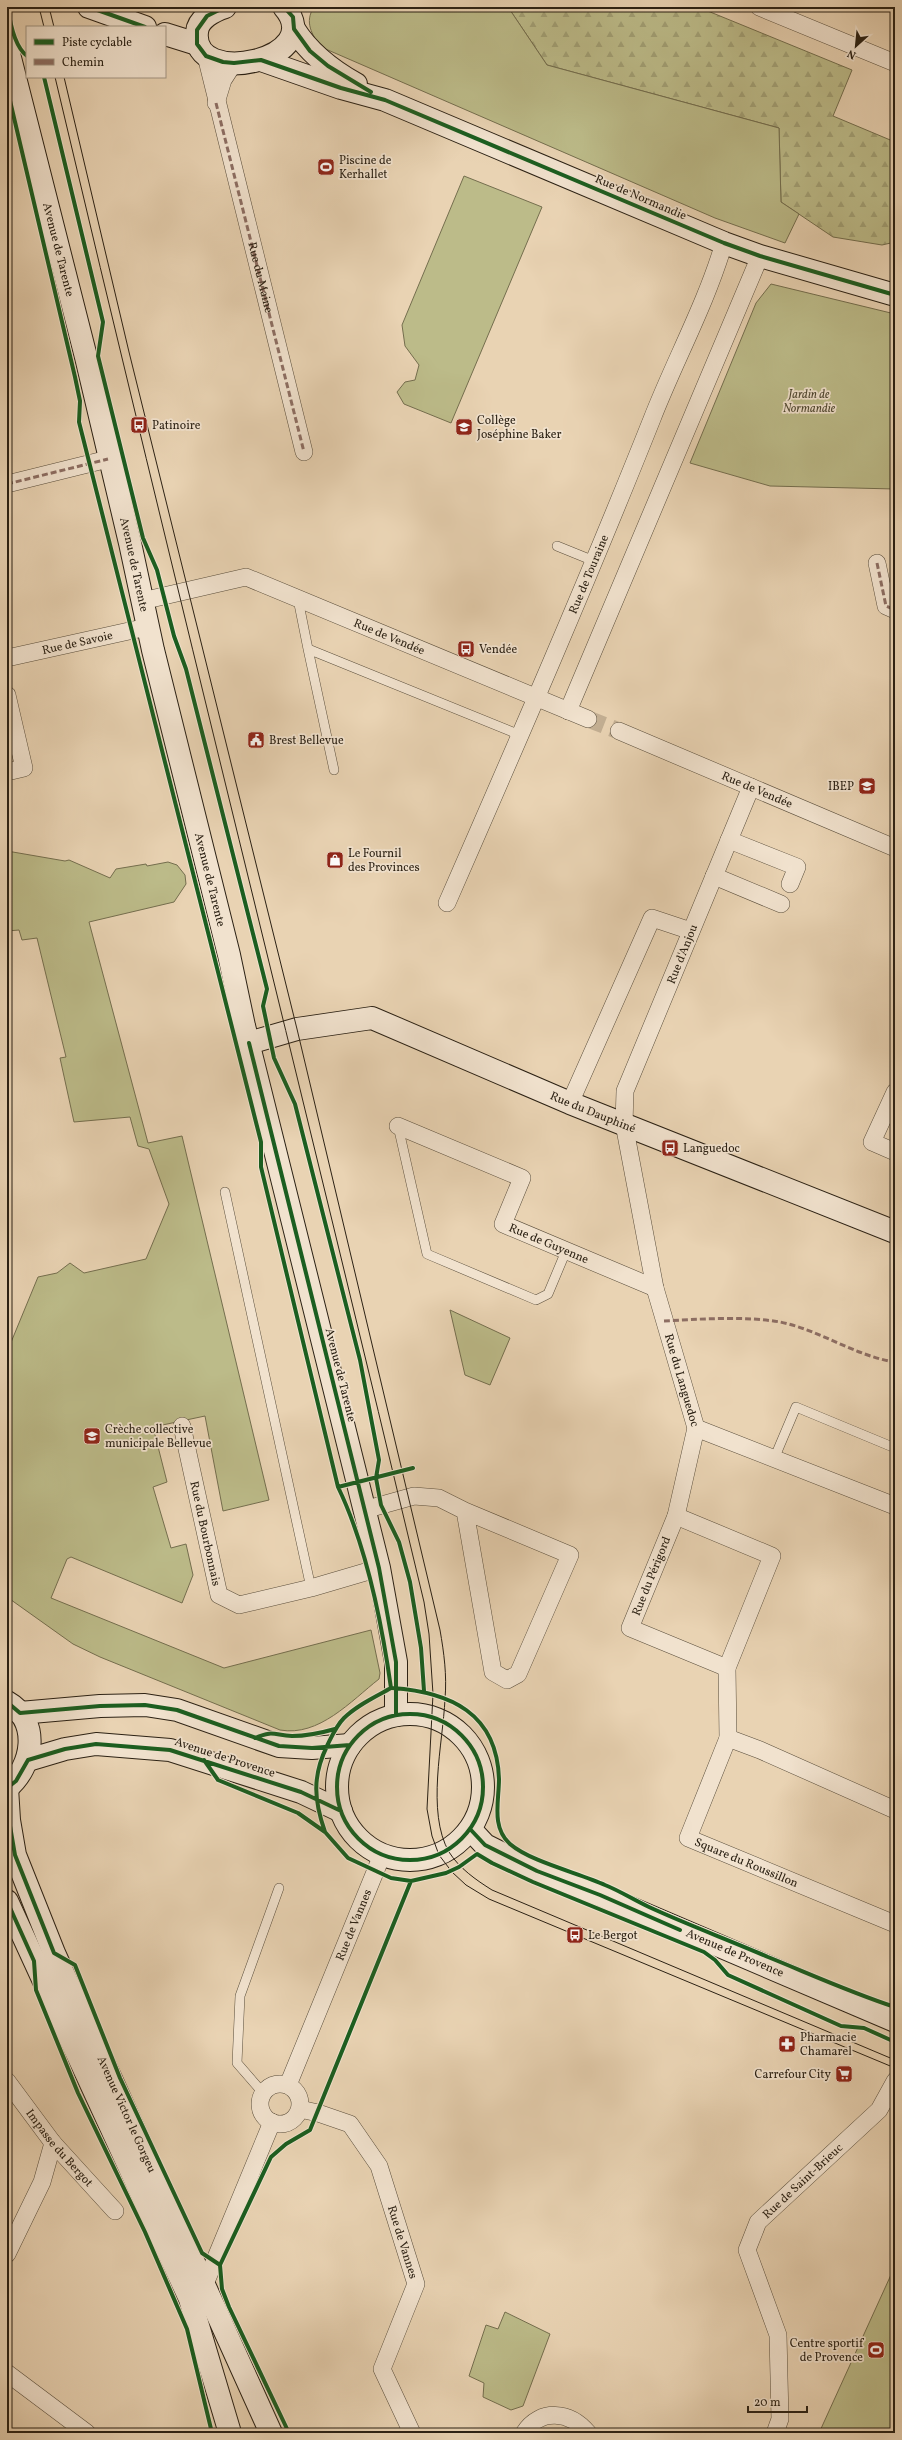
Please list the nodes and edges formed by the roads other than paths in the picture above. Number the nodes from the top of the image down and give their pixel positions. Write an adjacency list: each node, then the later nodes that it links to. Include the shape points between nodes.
1 (89, 7): 5 (street)
2 (224, 7): 8 (street, via 207,16 197,30)
3 (759, 7): 11 (street)
4 (292, 15): 9 (street, via 290,39 274,54); 12 (street, Rue de Normandie, via 310,51 328,66)
5 (142, 26)
6 (166, 34): 8 (street)
7 (7, 46): 18 (street, Avenue de Tarente, via 86,357)
8 (201, 50): 10 (street, via 222,62); 13 (street, Rue du Maine)
9 (261, 60): 10 (street); 12 (street, Rue de Normandie, via 341,88)
10 (234, 63): 13 (street, via 223,80)
11 (895, 63)
12 (385, 100): 14 (street, Rue de Normandie)
13 (216, 103): 17 (street, Rue du Maine)
14 (724, 243): 15 (street, Rue de Normandie); 21 (street, Rue de Touraine, via 715,273 671,370)
15 (760, 256): 16 (street, Rue de Normandie); 31 (street)
16 (895, 295)
17 (304, 452)
18 (108, 459): 19 (street); 24 (street, Avenue de Tarente)
19 (7, 484)
20 (557, 546): 21 (lane)
21 (594, 561): 30 (street, Rue de Touraine)
22 (876, 563): 25 (street, via 886,606)
23 (298, 599): 24 (street, Rue de Vendée, via 246,577); 27 (lane); 30 (street, Rue de Vendée)
24 (142, 601): 26 (street, Avenue de Tarente)
25 (895, 610)
26 (147, 627): 28 (street, Rue de Savoie); 45 (street, Avenue de Tarente)
27 (308, 649): 34 (lane); 35 (lane)
28 (7, 658)
29 (7, 694): 36 (street, via 24,768)
30 (537, 698): 31 (street, Rue de Vendée); 34 (street, Rue de Touraine)
31 (568, 711): 32 (street, Rue de Vendée)
32 (588, 719)
33 (619, 731): 37 (street, Rue de Vendée)
34 (520, 736): 42 (street, Rue de Touraine)
35 (334, 770)
36 (7, 772)
37 (750, 787): 38 (street, Rue d'Anjou); 39 (street, Rue de Vendée)
38 (729, 840): 40 (street, Rue d'Anjou); 41 (street, via 797,867)
39 (895, 848)
40 (714, 876): 43 (street); 44 (street, Rue d'Anjou)
41 (790, 884)
42 (447, 903)
43 (781, 904)
44 (691, 931): 47 (street, via 652,918); 48 (street, Rue d'Anjou, via 625,1091)
45 (249, 1043): 47 (street, Rue du Dauphiné, via 288,1031 372,1018); 60 (street, Avenue de Tarente)
46 (895, 1092): 50 (street, via 872,1142)
47 (570, 1103): 48 (street, Rue du Dauphiné)
48 (624, 1124): 52 (street, Rue du Dauphiné); 54 (street, Rue du Languedoc)
49 (398, 1126): 53 (street, Rue de Guyenne, via 522,1178 503,1224); 53 (lane, via 426,1254 536,1300 548,1294)
50 (895, 1152)
51 (225, 1192): 64 (lane)
52 (895, 1232)
53 (566, 1251): 54 (street, Rue de Guyenne)
54 (655, 1288): 56 (street, Rue du Languedoc)
55 (182, 1426): 64 (street, Rue du Bourbonnais, via 219,1595 239,1605)
56 (696, 1428): 58 (street, Rue du Languedoc); 62 (street, Rue du Périgord)
57 (895, 1448): 58 (lane, via 796,1407)
58 (774, 1459): 59 (street, Rue du Languedoc)
59 (895, 1506)
60 (364, 1510): 61 (street, via 414,1496 439,1498); 63 (street, Avenue de Tarente)
61 (465, 1511): 61 (street, via 493,1672 507,1680 518,1674 570,1555)
62 (676, 1516): 65 (street, via 772,1556); 65 (street, Rue du Périgord, via 630,1628)
63 (379, 1568): 64 (street, Rue du Bourbonnais); 66 (street, Avenue de Tarente, via 396,1662)
64 (311, 1588)
65 (727, 1668): 70 (street)
66 (397, 1689): 68 (street, via 410,1708); 69 (street, Avenue de Tarente)
67 (13, 1708): 71 (street, via 145,1705 177,1710 279,1746 312,1748); 72 (street, Avenue Victor le Gorgeu, via 30,1736)
68 (420, 1714): 69 (street); 76 (street, via 454,1727 470,1743 480,1764 484,1786 482,1802)
69 (396, 1715): 71 (street, via 378,1721 362,1731)
70 (728, 1738): 74 (street); 80 (street, Square du Roussillon, via 688,1838)
71 (350, 1745): 75 (street, via 337,1777)
72 (28, 1760): 73 (street, Avenue Victor le Gorgeu, via 20,1776); 75 (street, Avenue de Provence, via 65,1749 96,1744 170,1750 301,1792)
73 (7, 1788): 91 (street, Avenue Victor le Gorgeu, via 15,1855 54,1953)
74 (895, 1810)
75 (341, 1811): 77 (street, via 364,1844)
76 (471, 1830): 77 (street, via 448,1850 425,1859 410,1860); 81 (street, Avenue de Provence, via 485,1845 537,1871)
77 (382, 1855): 84 (street, Rue de Vannes)
78 (279, 1888): 85 (lane, via 240,1996 237,2063)
79 (7, 1901): 94 (street, Avenue Victor le Gorgeu, via 190,2299)
80 (895, 1924)
81 (894, 2018)
82 (7, 2081): 88 (street, Impasse du Bergot)
83 (895, 2081): 99 (street, Rue de Saint-Brieuc, via 879,2110 758,2222 747,2250 778,2335 780,2419)
84 (288, 2084): 85 (street, via 277,2083); 86 (street, via 300,2098)
85 (263, 2093): 87 (street, via 261,2110)
86 (300, 2109): 87 (street, via 289,2122); 96 (street, Rue de Vannes, via 350,2124 379,2166 416,2284 382,2369)
87 (272, 2122): 91 (street)
88 (53, 2143): 89 (street, Impasse du Bergot); 90 (street, via 42,2182)
89 (114, 2211)
90 (7, 2254)
91 (205, 2284): 95 (street, Avenue Victor le Gorgeu)
92 (7, 2373): 93 (street)
93 (87, 2433)
94 (230, 2433)
95 (271, 2433)
96 (412, 2433)
97 (524, 2433): 98 (street, via 531,2424 551,2415 572,2419)
98 (588, 2433)
99 (775, 2433)

